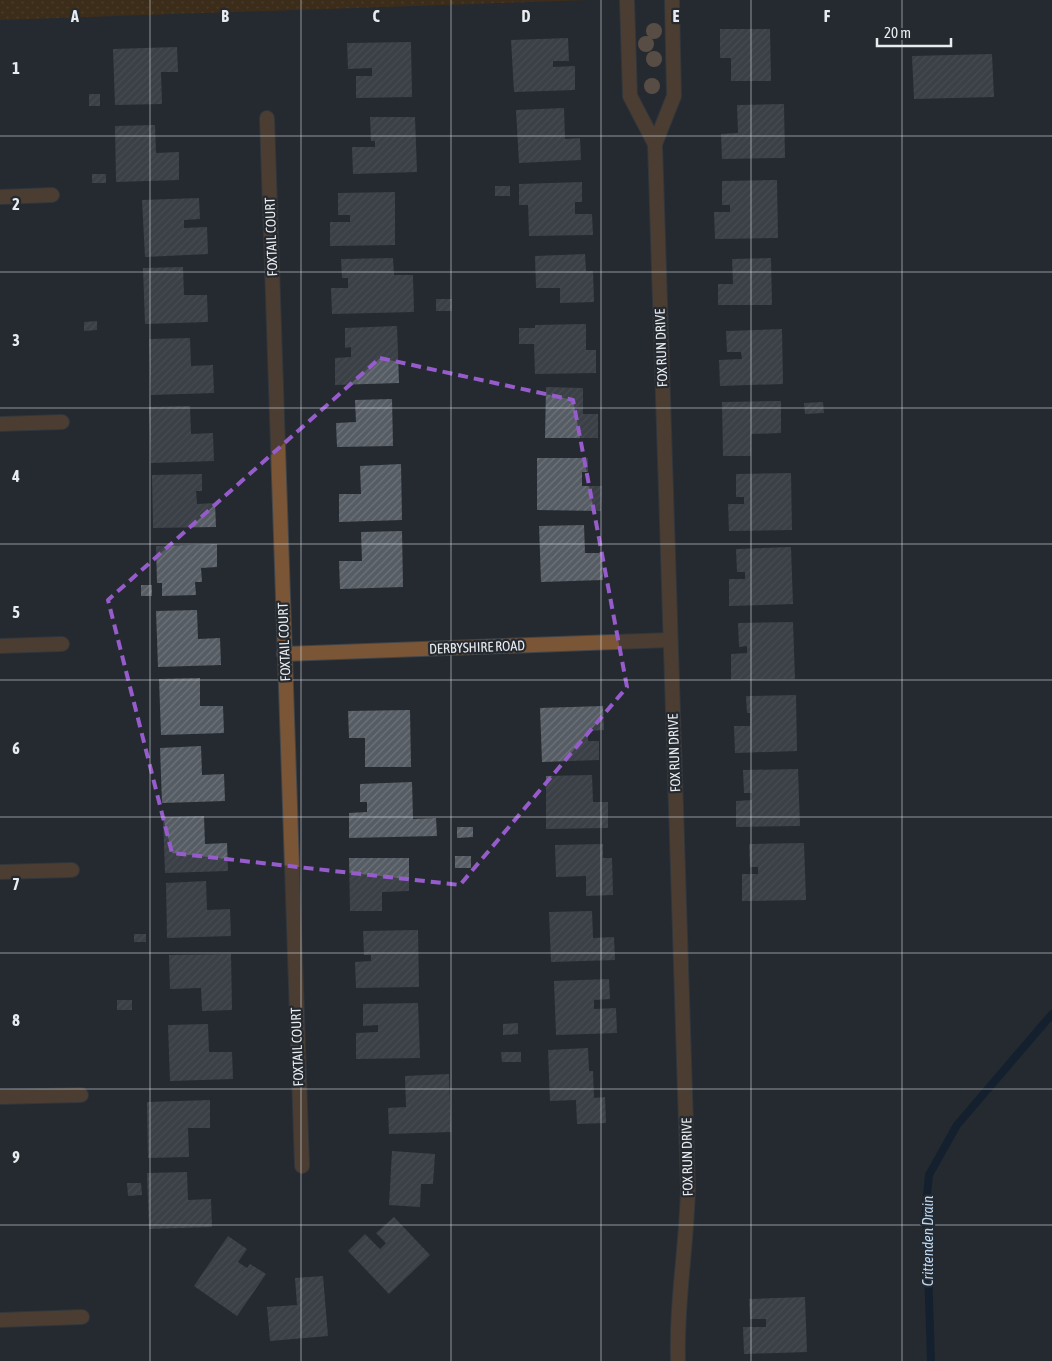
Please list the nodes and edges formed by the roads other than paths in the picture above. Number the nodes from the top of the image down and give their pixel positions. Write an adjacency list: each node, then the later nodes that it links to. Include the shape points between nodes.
1 (627, 0): 4 (street, FOX RUN DRIVE, via 630,96)
2 (672, 0): 4 (street, FOX RUN DRIVE, via 674,96)
3 (267, 118): 12 (street, FOXTAIL COURT)
4 (655, 144): 9 (street, FOX RUN DRIVE)
5 (52, 195): 6 (street)
6 (0, 197)
7 (62, 422): 8 (street)
8 (0, 424)
9 (670, 640): 12 (street, DERBYSHIRE ROAD); 20 (street, FOX RUN DRIVE, via 688,1187)
10 (62, 644): 11 (street)
11 (0, 646)
12 (284, 654): 17 (street, FOXTAIL COURT)
13 (72, 870): 14 (street)
14 (0, 872)
15 (80, 1095): 16 (street)
16 (0, 1097)
17 (302, 1166)
18 (82, 1317): 19 (street)
19 (0, 1320)
20 (678, 1361)

